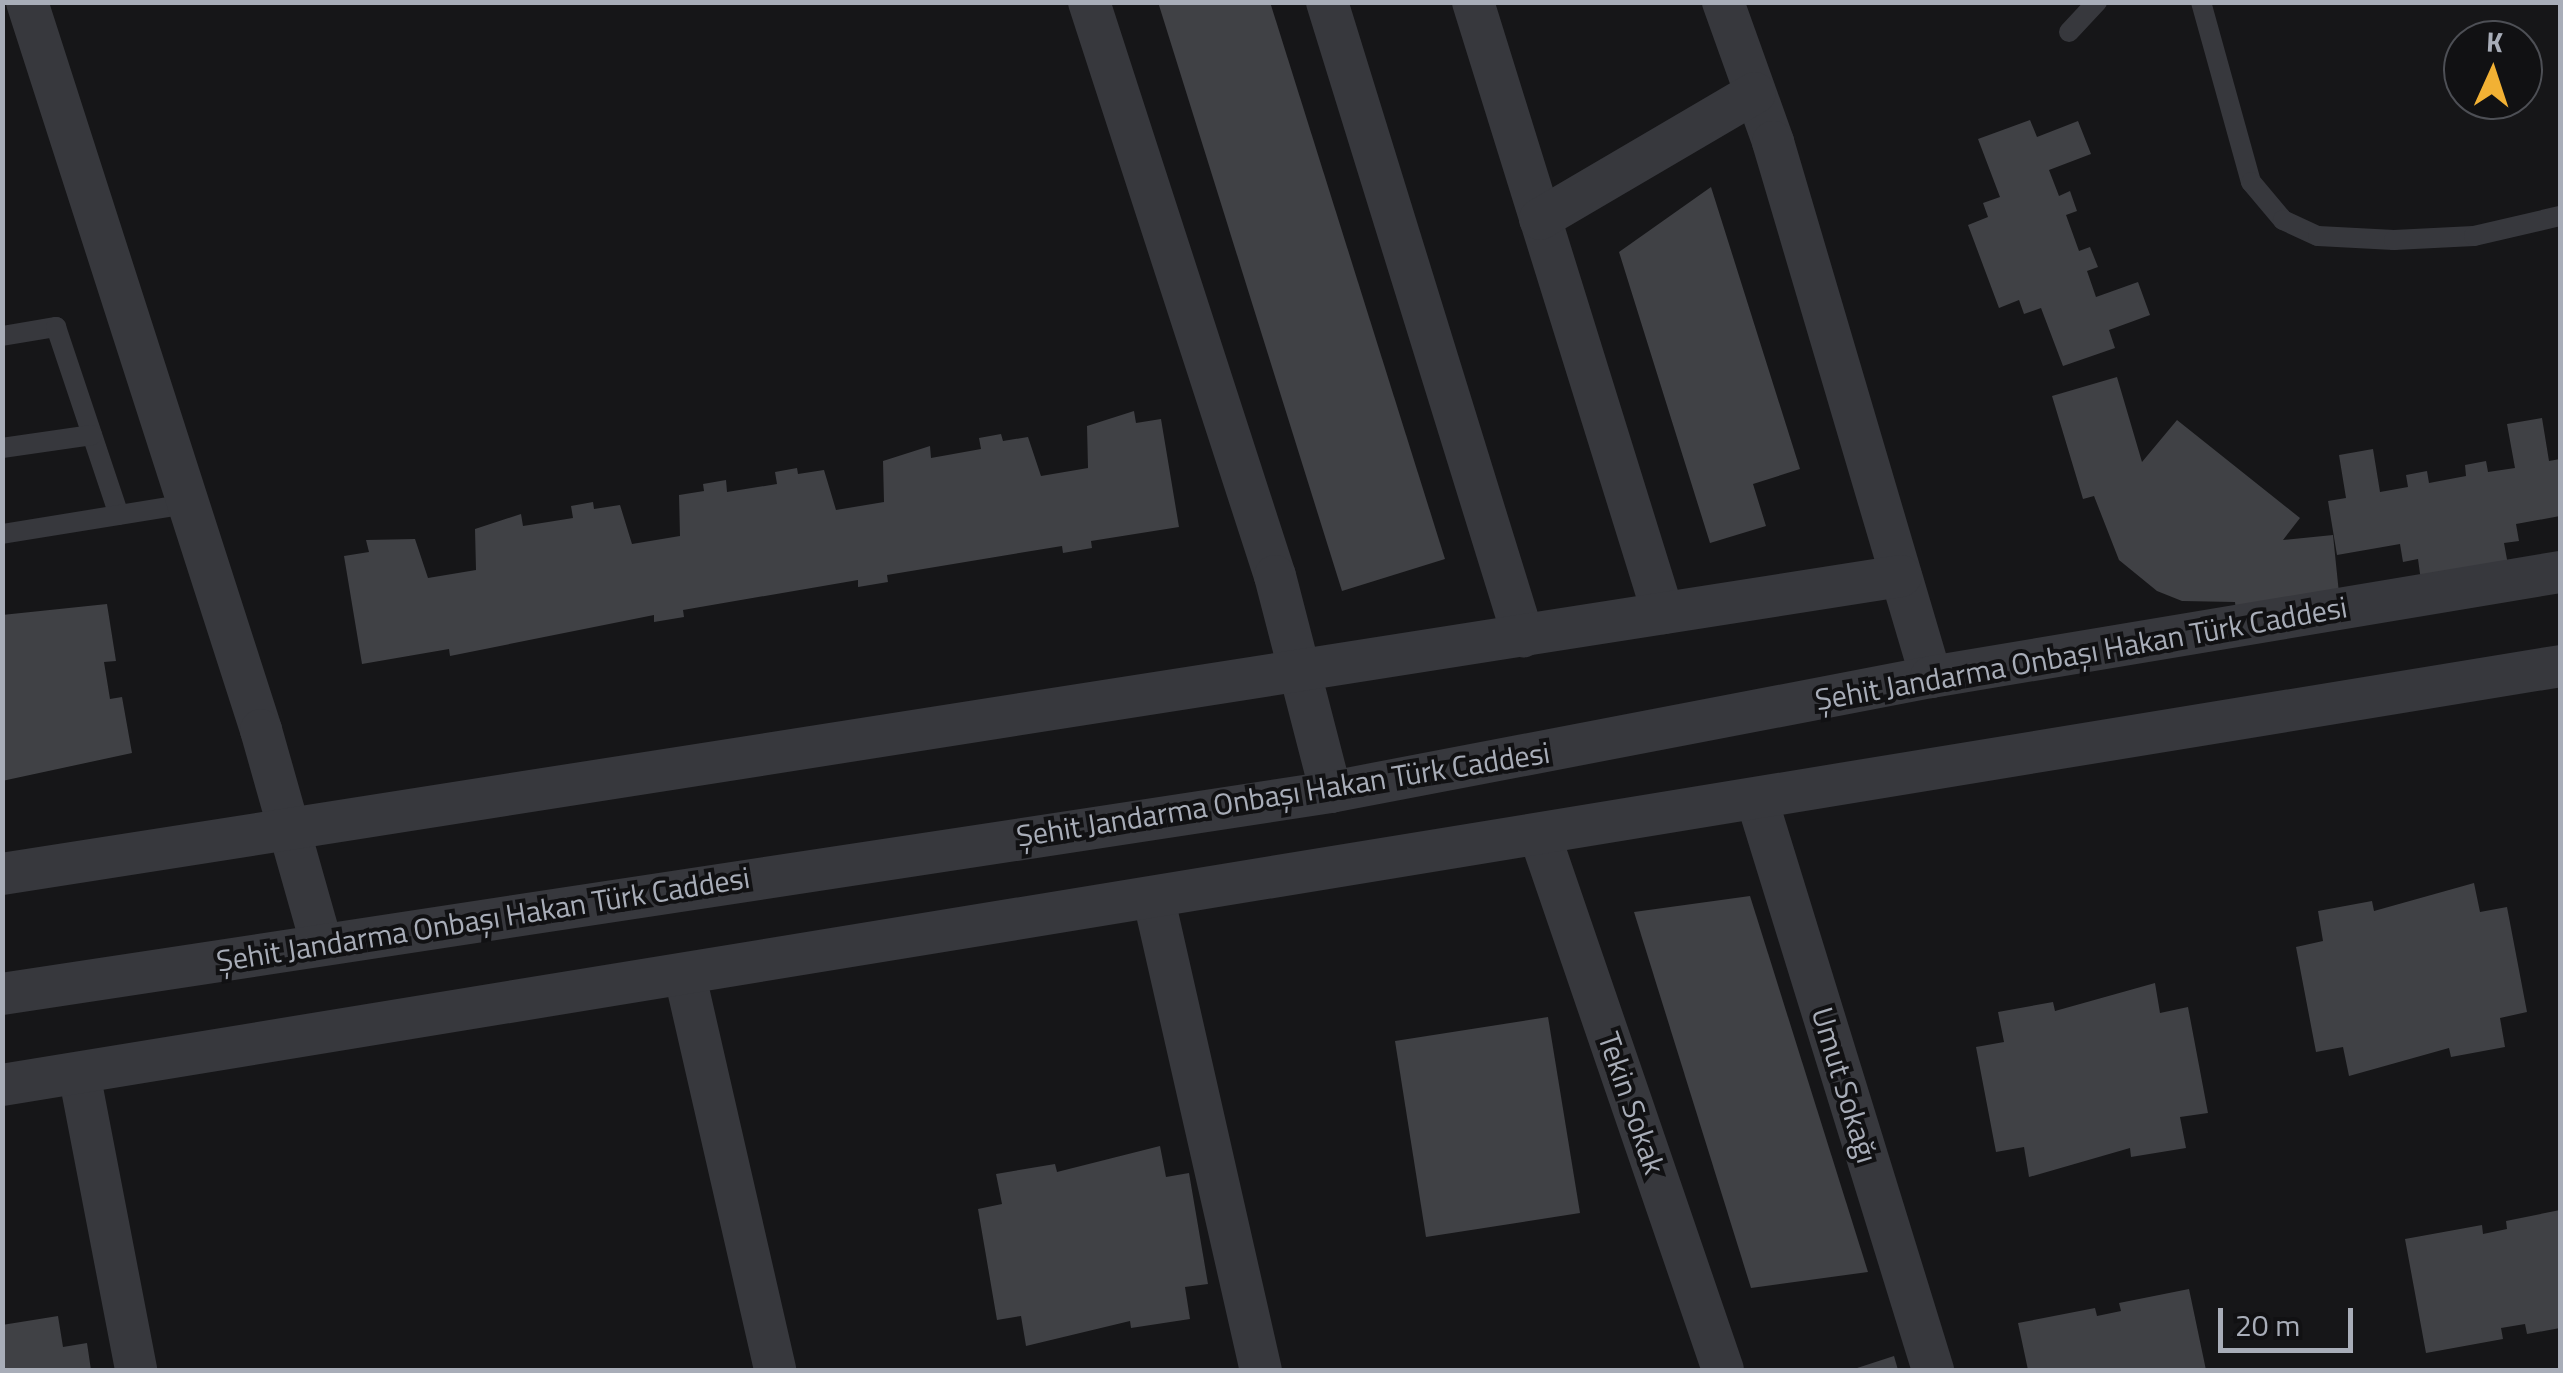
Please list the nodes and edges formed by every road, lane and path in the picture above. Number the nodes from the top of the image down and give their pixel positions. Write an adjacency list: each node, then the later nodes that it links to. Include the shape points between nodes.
1 (27, 2): 15 (street)
2 (1089, 2): 23 (street)
3 (1327, 2): 21 (street)
4 (1473, 2): 11 (street)
5 (1723, 2): 9 (street)
6 (2096, 2): 8 (lane)
7 (2200, 2): 10 (lane, via 2251,182 2283,220 2318,236 2394,240 2474,236)
8 (2068, 32)
9 (1755, 93): 11 (street); 19 (street)
10 (2560, 216)
11 (1540, 218): 20 (street)
12 (2, 336): 13 (lane, via 56,328)
13 (92, 435): 14 (lane); 16 (lane)
14 (2, 448)
15 (188, 504): 16 (lane); 27 (street)
16 (120, 515): 17 (lane)
17 (2, 534)
18 (2560, 572): 24 (street, Şehit Jandarma Onbaşı Hakan Türk Caddesi)
19 (1901, 576): 20 (street); 24 (street)
20 (1662, 614): 21 (street)
21 (1523, 636): 23 (street)
22 (2560, 666): 26 (street)
23 (1300, 671): 25 (street); 27 (street)
24 (1931, 676): 25 (street, Şehit Jandarma Onbaşı Hakan Türk Caddesi)
25 (1331, 792): 31 (street, Şehit Jandarma Onbaşı Hakan Türk Caddesi)
26 (1757, 800): 28 (street); 40 (street, Umut Sokağı)
27 (289, 828): 29 (street); 31 (street)
28 (1540, 836): 30 (street); 39 (street, Tekin Sokak)
29 (2, 874)
30 (1154, 900): 32 (street); 38 (street)
31 (320, 942): 33 (street, Şehit Jandarma Onbaşı Hakan Türk Caddesi)
32 (685, 976): 34 (street); 37 (street)
33 (2, 994)
34 (80, 1073): 35 (street); 36 (street)
35 (2, 1085)
36 (136, 1370)
37 (775, 1370)
38 (1261, 1370)
39 (1723, 1370)
40 (1933, 1370)

